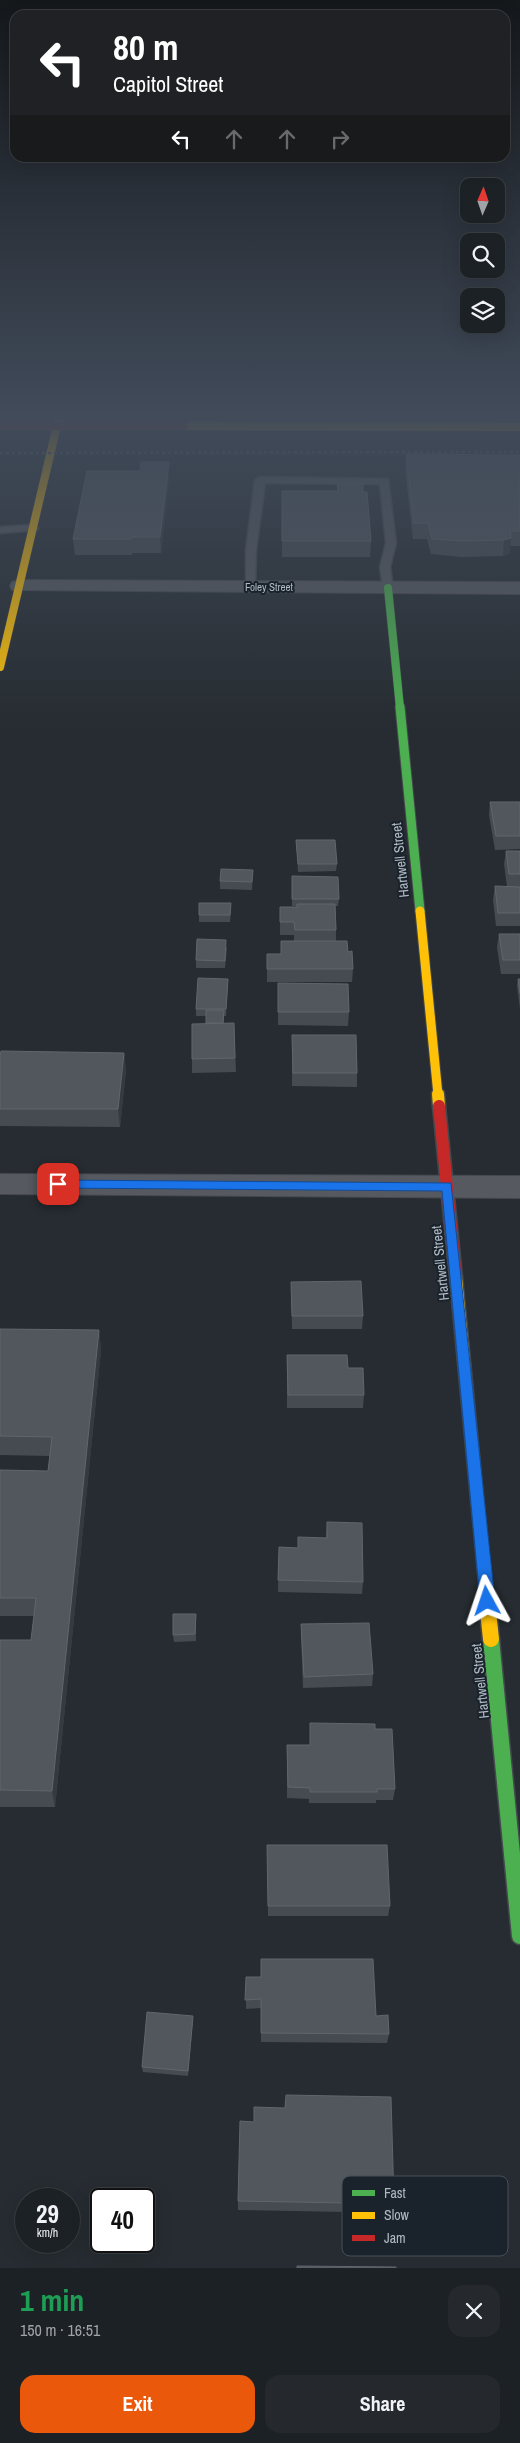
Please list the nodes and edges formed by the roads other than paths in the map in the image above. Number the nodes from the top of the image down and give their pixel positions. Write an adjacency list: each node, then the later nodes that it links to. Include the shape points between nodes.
1 (35, 519): 4 (street)
2 (256, 519): 7 (lane)
3 (389, 519): 8 (lane, via 391,543 385,567)
4 (33, 528): 5 (lane); 6 (street)
5 (2, 529)
6 (19, 586): 7 (street, Foley Street); 10 (street)
7 (250, 587): 8 (street, Foley Street)
8 (388, 588): 9 (street, Foley Street); 13 (street, Hartwell Street)
9 (520, 588)
10 (6, 615): 11 (street)
11 (0, 667)
12 (0, 1184): 13 (street)
13 (447, 1186): 14 (street); 15 (street, Hartwell Street)
14 (520, 1187)
15 (520, 1936)

